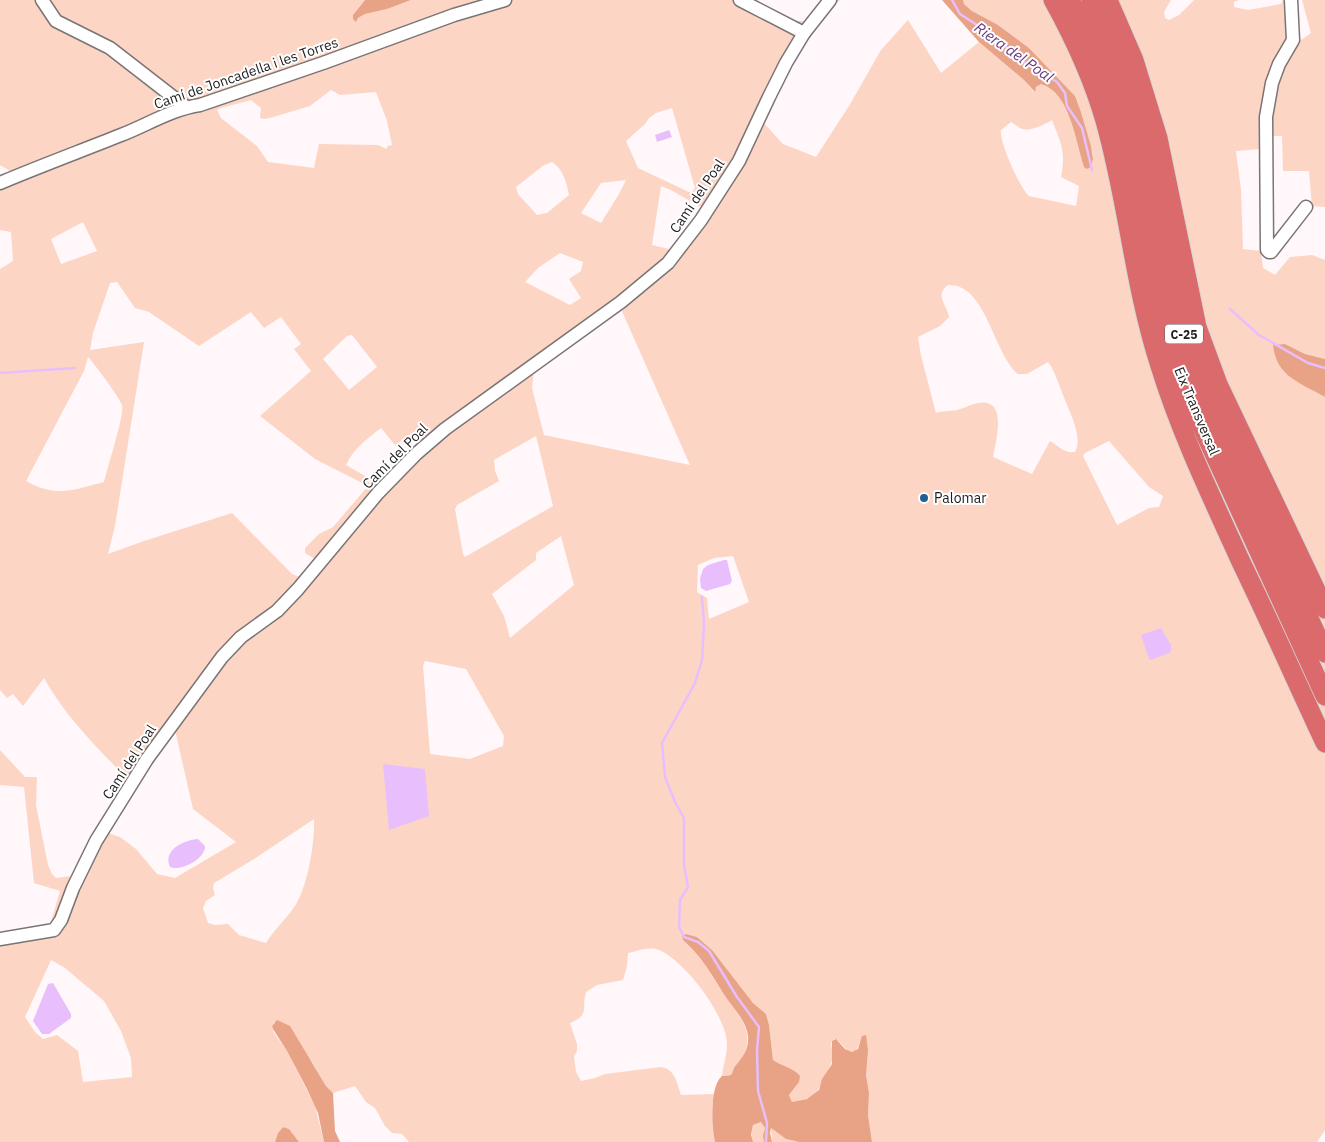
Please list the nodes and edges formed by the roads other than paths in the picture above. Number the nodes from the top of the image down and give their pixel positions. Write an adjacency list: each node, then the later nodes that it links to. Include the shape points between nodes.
1 (42, 0): 11 (street, via 56,21 110,48)
2 (505, 0): 11 (street, Camí de Joncadella i les Torres, via 200,105)
3 (740, 0): 10 (street)
4 (830, 0): 10 (street, Camí del Poal)
5 (1053, 0): 19 (highway, via 1079,51 1105,121 1147,320 1176,412 1206,485)
6 (1070, 0): 14 (highway, Eix Transversal / C-25, via 1088,33 1112,92 1169,338 1185,390)
7 (1091, 0): 16 (highway, Eix Transversal / C-25, via 1127,86 1148,163 1184,333 1201,384)
8 (1108, 0): 15 (highway, via 1134,60 1158,138 1197,327 1218,384)
9 (1291, 0): 13 (street, via 1292,40 1272,83 1266,117 1269,252)
10 (804, 33): 20 (street, Camí del Poal, via 768,97 739,161 701,220 668,263 621,302 445,429 410,460 283,606 241,637 222,657 147,759 96,841 54,930)
11 (186, 107): 12 (street, Camí de Joncadella i les Torres)
12 (0, 183)
13 (1306, 207)
14 (1280, 600): 17 (highway, Eix Transversal / C-25); 18 (highway)
15 (1325, 609)
16 (1325, 653)
17 (1325, 696)
18 (1325, 719)
19 (1325, 743)
20 (0, 939)

